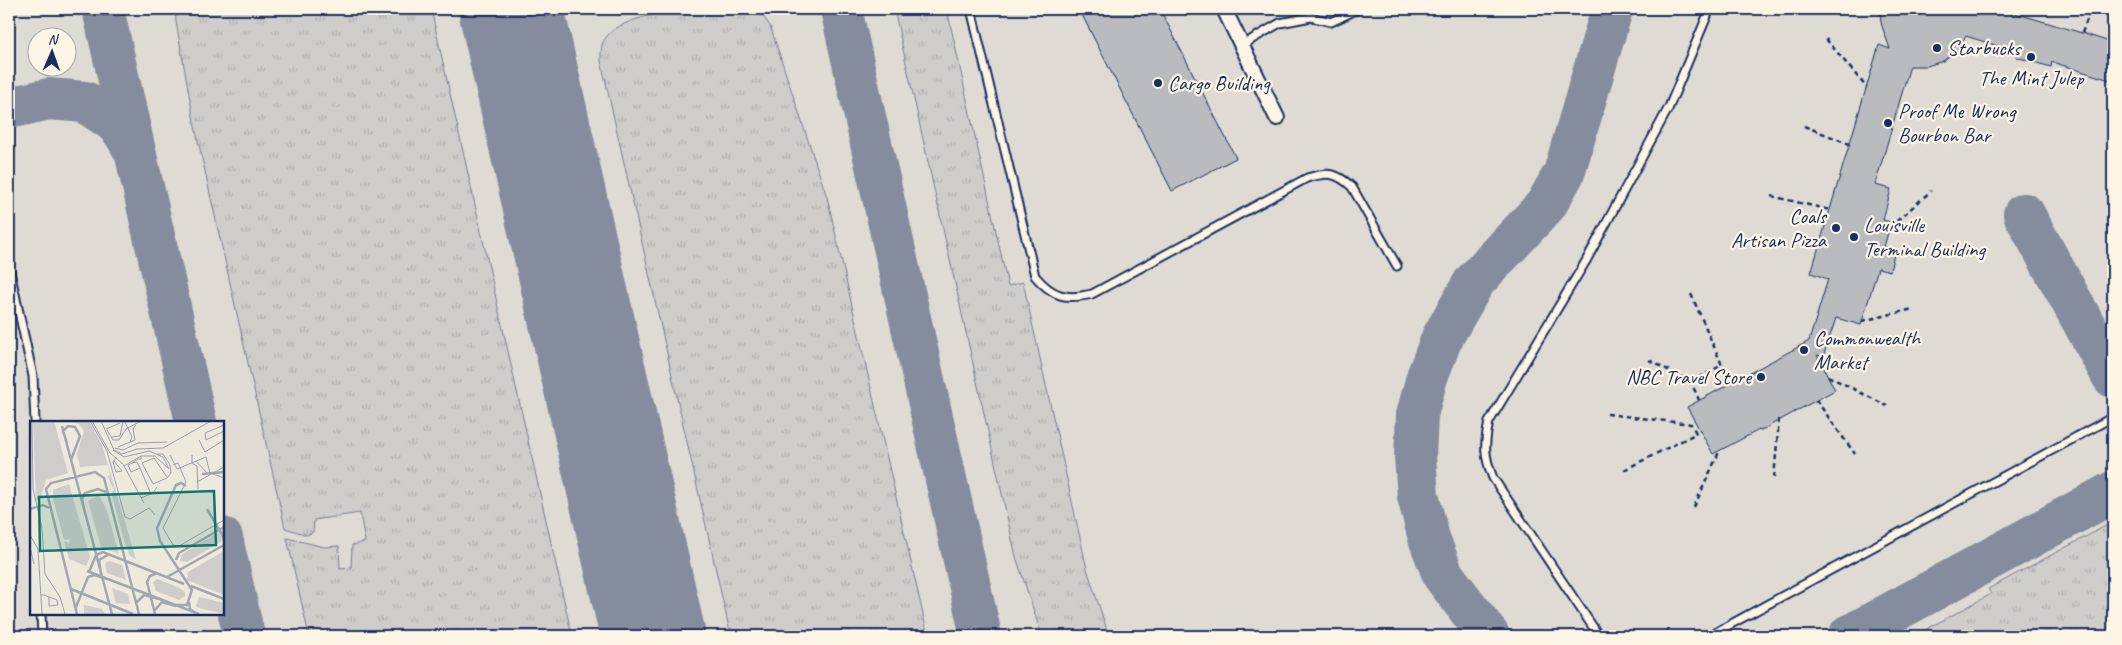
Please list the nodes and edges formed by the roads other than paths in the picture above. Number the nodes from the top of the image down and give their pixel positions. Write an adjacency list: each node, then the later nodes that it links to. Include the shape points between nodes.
1 (971, 9): 7 (lane, via 1035,276 1045,288 1057,295 1074,298 1092,294 1307,178 1325,174 1342,178 1352,187)
2 (1224, 9): 5 (street)
3 (1358, 9): 5 (lane, via 1331,22 1311,17 1280,23)
4 (1710, 9): 13 (lane, via 1669,107 1586,261 1489,422 1486,436 1484,452 1493,478)
5 (1242, 45): 6 (street)
6 (1277, 118)
7 (1397, 266)
8 (9, 267): 10 (lane, via 33,376)
9 (2113, 417): 14 (lane)
10 (35, 421)
11 (41, 615): 12 (lane)
12 (42, 636)
13 (1599, 636)
14 (1709, 636)

